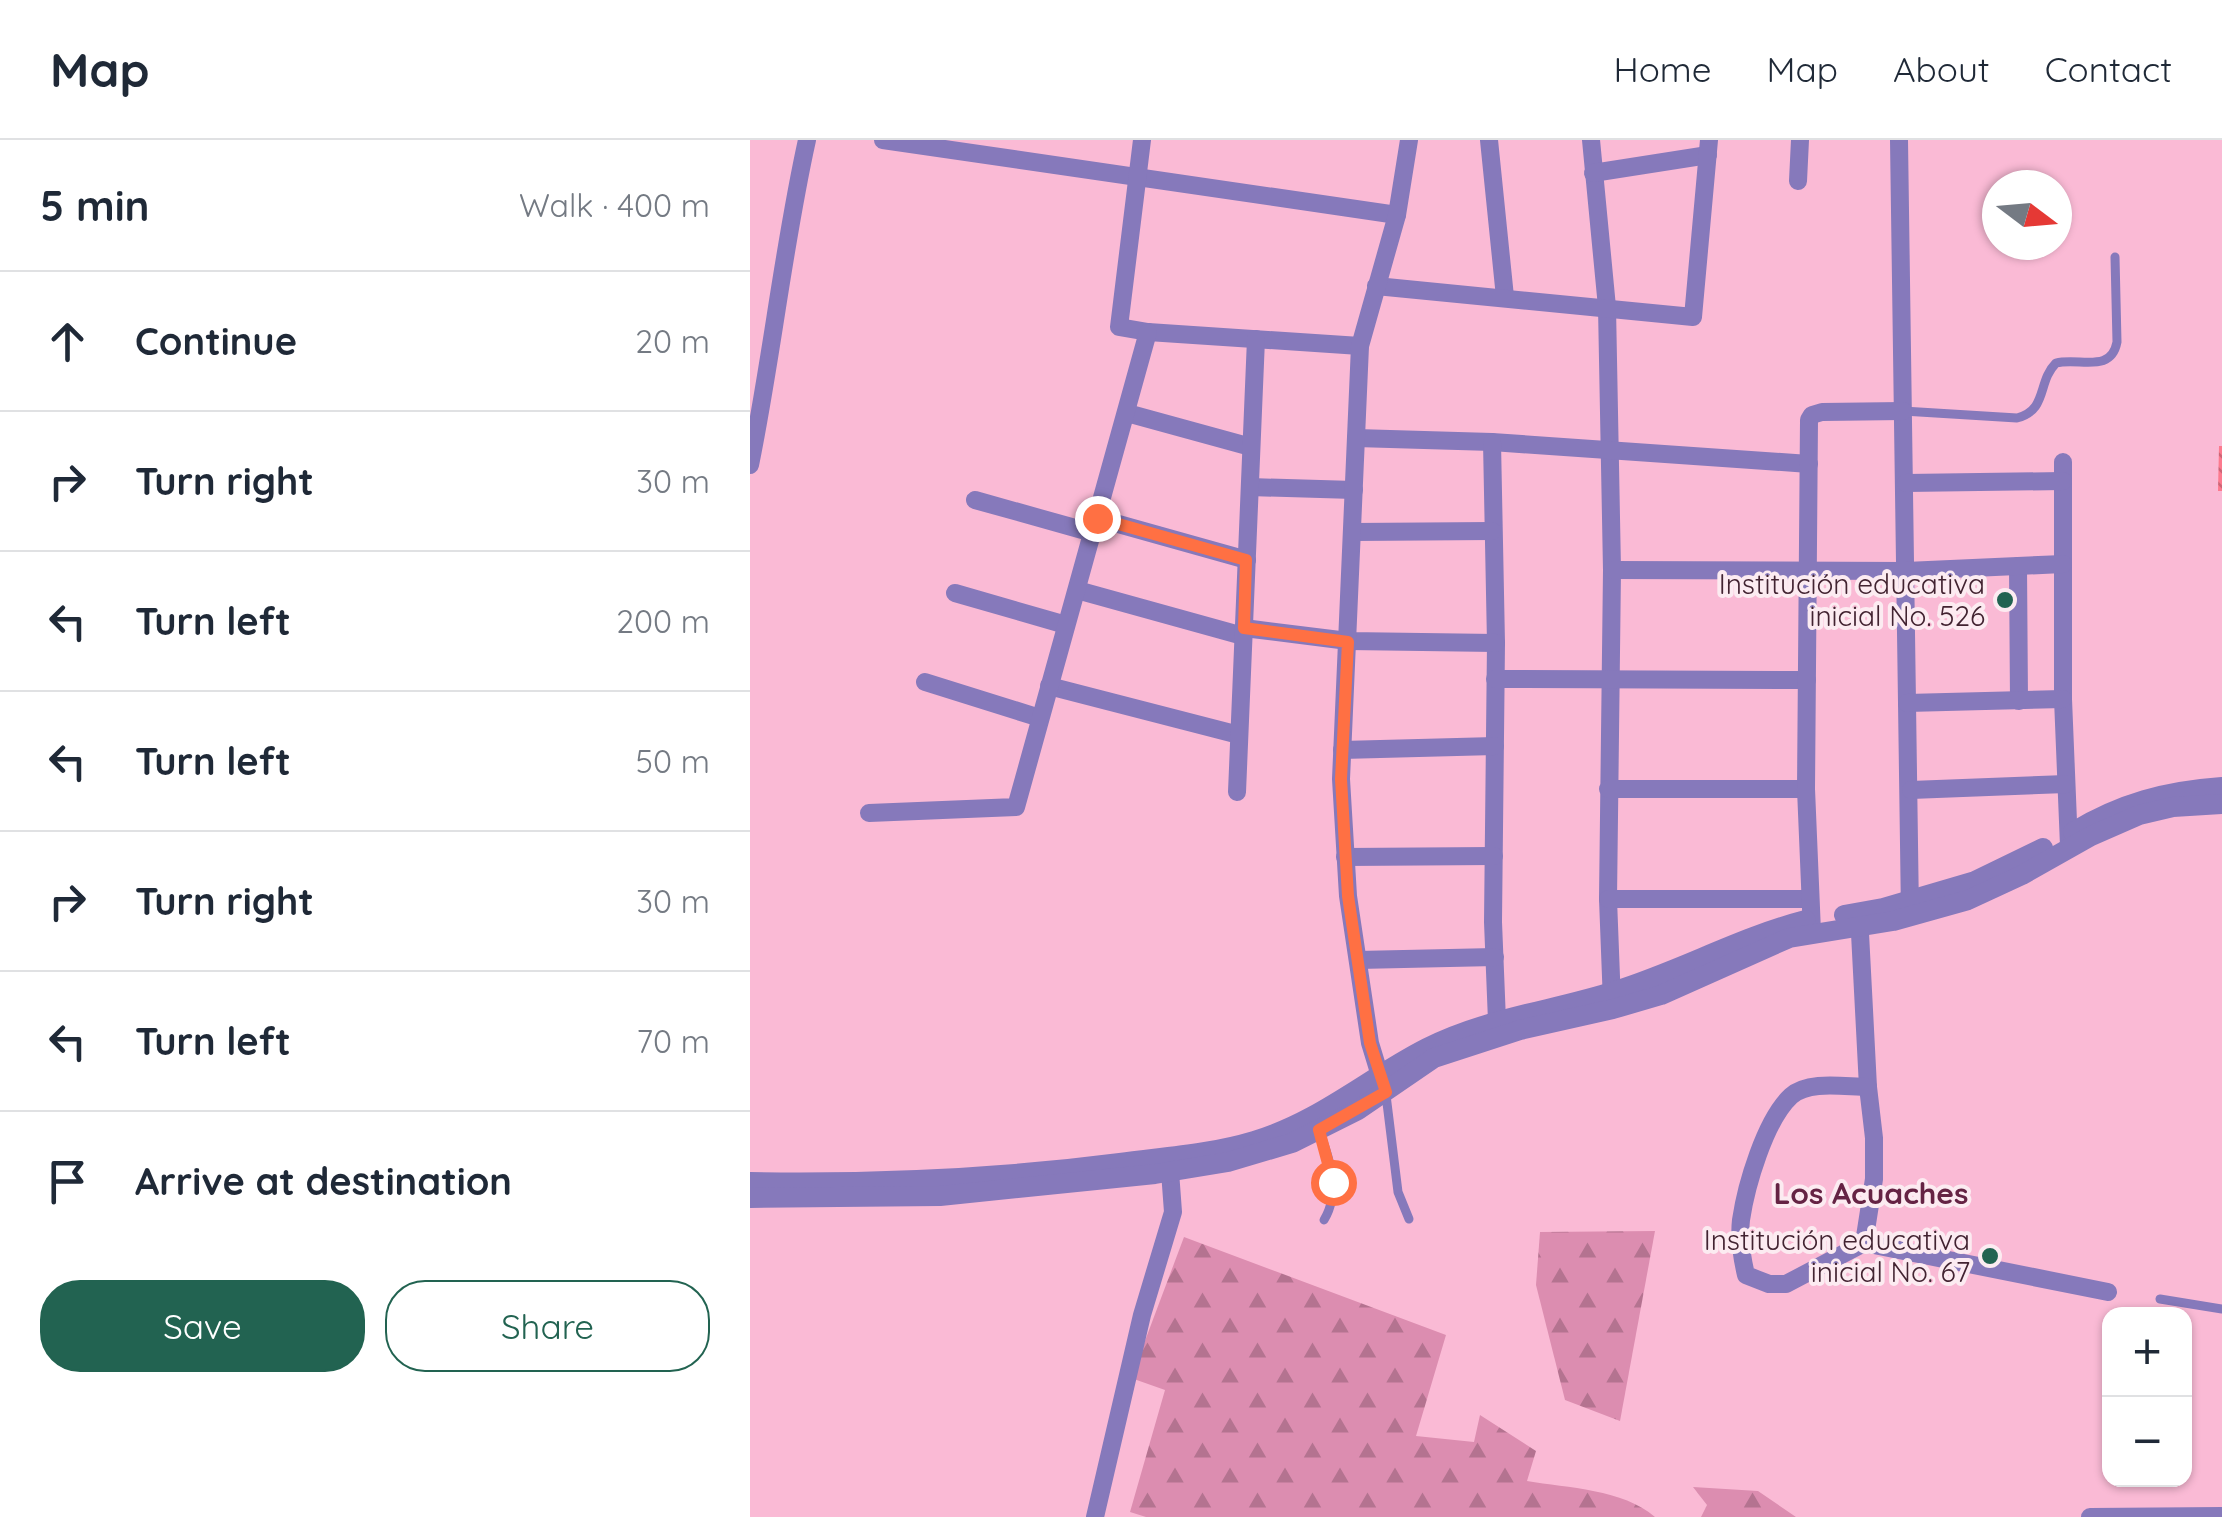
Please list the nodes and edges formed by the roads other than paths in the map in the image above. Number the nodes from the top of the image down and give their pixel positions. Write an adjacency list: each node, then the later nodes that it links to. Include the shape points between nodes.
1 (807, 140): 28 (street)
2 (883, 140): 11 (street)
3 (1142, 140): 11 (street)
4 (1409, 140): 13 (street)
5 (1489, 140): 16 (street)
6 (1590, 140): 10 (street)
7 (1800, 140): 12 (street)
8 (1899, 140): 21 (street)
9 (1708, 147): 10 (street); 17 (street, via 1693,317)
10 (1594, 173): 17 (street)
11 (1138, 178): 13 (street); 18 (street, via 1119,327)
12 (1798, 181)
13 (1397, 216): 15 (street)
14 (2116, 257): 21 (lane, via 2117,342 2109,359 2056,363 2040,404 2017,418)
15 (1376, 286): 16 (street); 20 (street)
16 (1505, 297): 17 (street)
17 (1607, 307): 26 (street)
18 (1148, 332): 19 (street); 22 (street)
19 (1256, 339): 20 (street); 25 (street)
20 (1360, 346): 23 (street)
21 (1903, 410): 27 (street, via 1812,415); 29 (street)
22 (1127, 412): 25 (street); 33 (street)
23 (1356, 438): 24 (street); 31 (street)
24 (1492, 442): 26 (street); 34 (street)
25 (1252, 447): 30 (street)
26 (1609, 449): 27 (street); 39 (street)
27 (1809, 464): 40 (street)
28 (750, 465)
29 (1906, 483): 37 (street, via 2063,471); 41 (street)
30 (1250, 487): 31 (street); 36 (street)
31 (1354, 490): 35 (street)
32 (975, 500): 33 (street)
33 (1095, 526): 36 (street); 42 (street)
34 (1492, 531): 35 (street); 47 (street)
35 (1353, 532): 46 (street)
36 (1246, 560): 45 (street)
37 (2064, 564): 38 (street); 53 (street)
38 (2018, 566): 41 (street); 54 (street)
39 (1612, 570): 40 (street); 49 (street)
40 (1808, 570): 41 (street); 50 (street)
41 (1906, 570): 55 (street)
42 (1076, 590): 44 (street); 45 (street)
43 (955, 593): 44 (street)
44 (1066, 625): 52 (street)
45 (1244, 632): 46 (street); 57 (street)
46 (1348, 642): 47 (street); 59 (street)
47 (1496, 644): 48 (street)
48 (1496, 678): 49 (street); 58 (street)
49 (1609, 678): 50 (street); 62 (street)
50 (1807, 680): 63 (street)
51 (926, 682): 56 (street)
52 (1049, 686): 56 (street); 57 (street)
53 (2063, 699): 54 (street); 60 (street)
54 (2020, 700): 55 (street)
55 (1907, 703): 64 (street)
56 (1040, 718): 67 (street, via 1016,807)
57 (1239, 735): 65 (street)
58 (1495, 746): 59 (street); 69 (street)
59 (1342, 750): 70 (street)
60 (2066, 784): 64 (street); 68 (street)
61 (2222, 788): 68 (street, via 2138,800 2104,813)
62 (1608, 789): 63 (street); 71 (street)
63 (1806, 789): 73 (street)
64 (1911, 790): 72 (street)
65 (1237, 792)
66 (2222, 804): 68 (street, via 2140,815)
67 (868, 813)
68 (2068, 842): 72 (street, via 2022,876 1968,900)
69 (1494, 856): 70 (street); 75 (street)
70 (1345, 857): 76 (street)
71 (1608, 899): 73 (street); 77 (street)
72 (1910, 908): 74 (street)
73 (1810, 917): 74 (street); 77 (street, via 1762,948 1661,995)
74 (1859, 920): 80 (street)
75 (1495, 957): 76 (street); 78 (street)
76 (1358, 960): 79 (street)
77 (1612, 1001): 78 (street); 79 (street, via 1434,1058)
78 (1498, 1021): 79 (street, via 1426,1048)
79 (1383, 1085): 81 (street); 82 (street, via 1254,1141); 85 (lane)
80 (1868, 1087): 87 (street, via 1874,1180); 87 (street, via 1811,1087 1792,1095 1760,1149 1741,1221 1746,1274 1769,1284 1802,1277)
81 (1319, 1130): 82 (street, via 1228,1162); 86 (lane, via 1333,1182 1333,1205)
82 (1170, 1164): 83 (street, via 872,1184); 84 (street, via 940,1196); 92 (street, via 1173,1212)
83 (750, 1182)
84 (750, 1198)
85 (1408, 1219)
86 (1324, 1220)
87 (1864, 1242): 88 (street)
88 (2108, 1292)
89 (2160, 1298): 90 (lane)
90 (2222, 1309)
91 (2222, 1516): 93 (street)
92 (1095, 1517)
93 (2090, 1517)

